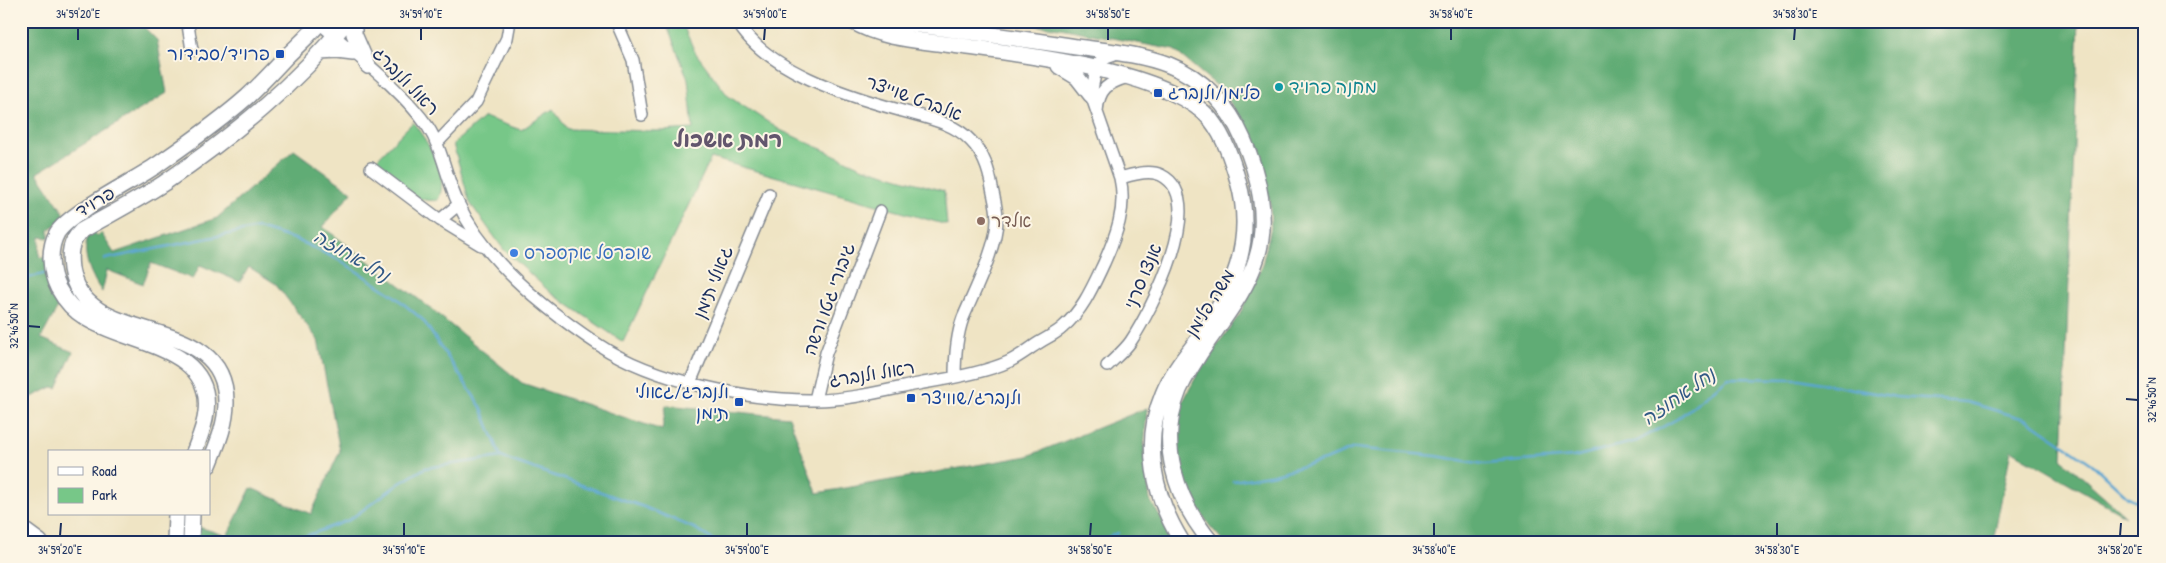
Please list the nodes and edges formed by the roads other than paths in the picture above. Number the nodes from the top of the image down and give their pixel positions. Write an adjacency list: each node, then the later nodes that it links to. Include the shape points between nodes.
1 (190, 21): 11 (street)
2 (347, 21): 10 (main road, פרויד)
3 (354, 21): 16 (main road, via 354,34)
4 (510, 21): 22 (street, via 507,38 476,102)
5 (616, 21): 21 (street, via 633,60)
6 (737, 21): 31 (street, אלברט שוייצר, via 762,52 794,71 867,101 956,128 971,140 984,159 997,219 995,236 963,319 955,354)
7 (852, 21): 15 (main road, משה פלימן, via 887,36)
8 (888, 21): 14 (main road, משה פלימן)
9 (319, 22): 10 (street, ראול ולנברג); 34 (main road, פרויד, via 247,97 155,166 64,224 54,240 53,275 68,303 84,318 102,327 177,356 199,376 205,388 206,412)
10 (334, 37): 12 (main road, פרויד); 13 (street, ראול ולנברג)
11 (192, 50)
12 (320, 52): 13 (main road); 35 (main road, פרויד, via 259,113 163,184 81,231 73,239 72,272 88,304 108,316 183,341 207,356 216,367 226,391 226,404 221,433)
13 (353, 53): 16 (street, ראול ולנברג)
14 (1120, 53): 17 (street, via 1106,58); 43 (main road, משה פלימן, via 1170,65 1212,92 1233,118 1242,136 1260,195 1262,227 1258,256 1232,309 1179,390 1172,417 1170,445 1174,473 1187,506)
15 (1052, 61): 17 (main road, משה פלימן); 19 (main road, via 1077,77)
16 (368, 66): 22 (street, ראול ולנברג, via 416,111)
17 (1096, 69): 18 (main road, משה פלימן); 19 (street)
18 (1128, 77): 20 (street, via 1114,81 1100,93); 42 (main road, משה פלימן, via 1184,98 1211,121 1228,149 1243,207 1244,236 1240,264 1216,313 1171,377 1155,424 1152,455 1155,479 1161,501)
19 (1091, 95): 20 (street, ראול ולנברג)
20 (1097, 111): 24 (street, ראול ולנברג)
21 (642, 115)
22 (437, 142): 26 (street, ראול ולנברג)
23 (371, 168): 28 (street, ראול ולנברג)
24 (1120, 178): 30 (street, אנצו סרני, via 1153,173 1167,179 1176,192 1179,221 1167,273 1146,317 1129,343); 31 (street, ראול ולנברג, via 1123,191 1120,221 1081,308 1063,328 1007,362)
25 (769, 194): 32 (street, גאולי תימן)
26 (458, 205): 28 (street); 29 (street, ראול ולנברג)
27 (880, 211): 33 (street, גיבורי גטו ורשה, via 826,353)
28 (440, 220): 29 (street, ראול ולנברג)
29 (483, 246): 32 (street, ראול ולנברג, via 534,296 601,346 643,368)
30 (1107, 366)
31 (955, 377): 33 (street, ראול ולנברג, via 851,397)
32 (690, 384): 33 (street, ראול ולנברג, via 730,392)
33 (815, 400)
34 (195, 450)
35 (210, 462)
36 (176, 516): 40 (main road)
37 (192, 516): 41 (main road)
38 (21, 528): 39 (main road)
39 (40, 542)
40 (175, 542)
41 (191, 542)
42 (1182, 542)
43 (1212, 542)

